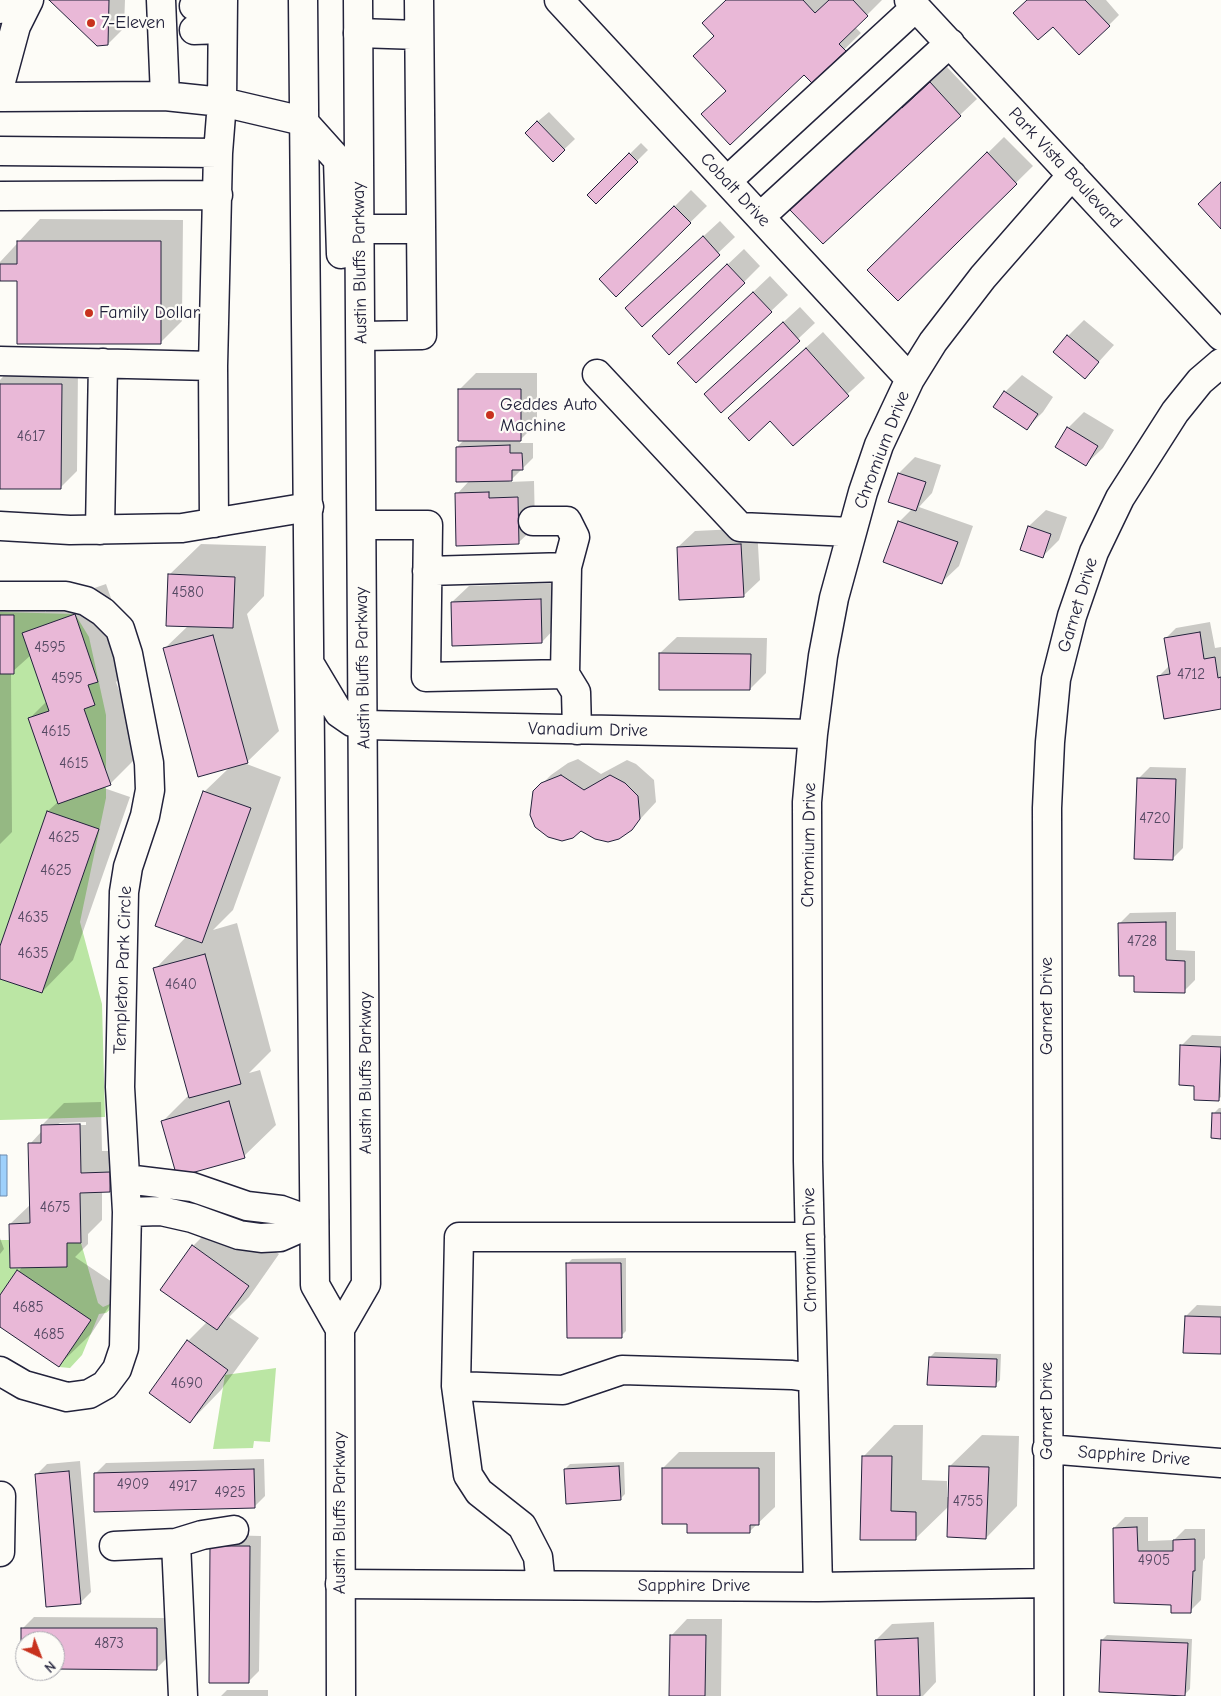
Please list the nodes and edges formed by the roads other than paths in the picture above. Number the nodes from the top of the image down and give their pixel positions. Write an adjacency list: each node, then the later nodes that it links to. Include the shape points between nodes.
1 (11, 0): 8 (street)
2 (29, 0): 14 (street, via 16,26)
3 (304, 0): 18 (street, Austin Bluffs Parkway)
4 (358, 0): 11 (street, Austin Bluffs Parkway)
5 (419, 0): 12 (street)
6 (560, 0): 22 (street, Cobalt Drive)
7 (913, 3): 13 (street, Park Vista Boulevard); 22 (street)
8 (0, 9)
9 (222, 12): 10 (street); 17 (street)
10 (173, 15): 15 (street)
11 (358, 33): 12 (street); 26 (street, Austin Bluffs Parkway)
12 (419, 36): 27 (street)
13 (950, 43): 21 (street, Park Vista Boulevard); 25 (street)
14 (0, 85)
15 (165, 96): 16 (street); 17 (street)
16 (0, 97)
17 (222, 102): 18 (street); 20 (street)
18 (303, 122): 28 (street, via 338,160 341,255); 36 (street, Austin Bluffs Parkway)
19 (0, 151): 20 (street)
20 (218, 153): 23 (street)
21 (1072, 175): 29 (street, Park Vista Boulevard); 35 (street, Chromium Drive, via 983,278)
22 (727, 181): 25 (street, Cobalt Drive)
23 (218, 195): 24 (street); 33 (street)
24 (0, 196)
25 (760, 217): 35 (street, Cobalt Drive)
26 (360, 229): 27 (street); 28 (street, Austin Bluffs Parkway)
27 (421, 229): 28 (street, via 422,336)
28 (360, 332): 39 (street, Austin Bluffs Parkway)
29 (1221, 336)
30 (0, 361): 31 (street)
31 (103, 363): 33 (street); 41 (street)
32 (1221, 363): 59 (street, Garnet Drive, via 1200,381 1175,412 1120,498 1094,552 1072,616 1056,679 1047,808)
33 (213, 366): 38 (street)
34 (597, 374): 42 (street, via 740,527)
35 (910, 379): 42 (street, Chromium Drive, via 879,445)
36 (309, 507): 38 (street); 46 (street, Austin Bluffs Parkway)
37 (533, 521): 43 (street, via 567,521 575,537)
38 (214, 523): 41 (street, via 182,528)
39 (362, 525): 44 (street, via 428,525); 48 (street, Austin Bluffs Parkway)
40 (0, 526): 41 (street)
41 (100, 530)
42 (851, 532): 50 (street, Chromium Drive, via 824,646)
43 (567, 567): 44 (street); 47 (street)
44 (427, 571): 47 (street, via 426,677)
45 (0, 596): 51 (street, Templeton Park Circle, via 66,596 86,602 103,612 120,629 128,654 149,764 150,790 124,892 120,1087)
46 (309, 662): 48 (street, via 339,713); 53 (street, Austin Bluffs Parkway)
47 (565, 674): 49 (street, via 576,692)
48 (364, 726): 49 (street, Vanadium Drive); 55 (street, Austin Bluffs Parkway, via 366,1284)
49 (577, 730): 50 (street, Vanadium Drive)
50 (813, 734): 54 (street, Chromium Drive, via 807,802)
51 (126, 1179): 52 (street, Templeton Park Circle); 53 (street, via 178,1184 247,1206 281,1210)
52 (127, 1212): 53 (street, via 161,1211 239,1235 261,1238 280,1238); 56 (street, Templeton Park Circle, via 124,1348 117,1369 105,1385 89,1394 67,1396 24,1385)
53 (314, 1222): 55 (street, Austin Bluffs Parkway, via 315,1285)
54 (810, 1237): 57 (street, Chromium Drive); 58 (street, via 459,1237)
55 (340, 1329): 67 (street, Austin Bluffs Parkway)
56 (0, 1371)
57 (813, 1378): 58 (street, via 622,1370 563,1390); 69 (street, Chromium Drive)
58 (456, 1386): 68 (street, via 468,1475 479,1492 522,1526 538,1557)
59 (1047, 1449): 60 (street, Sapphire Drive); 66 (street, Garnet Drive)
60 (1221, 1463)
61 (1, 1496): 65 (street)
62 (234, 1530): 63 (street, via 202,1534)
63 (176, 1543): 64 (street); 70 (street)
64 (114, 1546)
65 (0, 1552)
66 (1048, 1583): 69 (street, Sapphire Drive); 72 (street, Garnet Drive)
67 (340, 1584): 68 (street, Sapphire Drive); 71 (street, Austin Bluffs Parkway)
68 (541, 1585): 69 (street, Sapphire Drive)
69 (818, 1587)
70 (183, 1696)
71 (341, 1696)
72 (1049, 1696)

